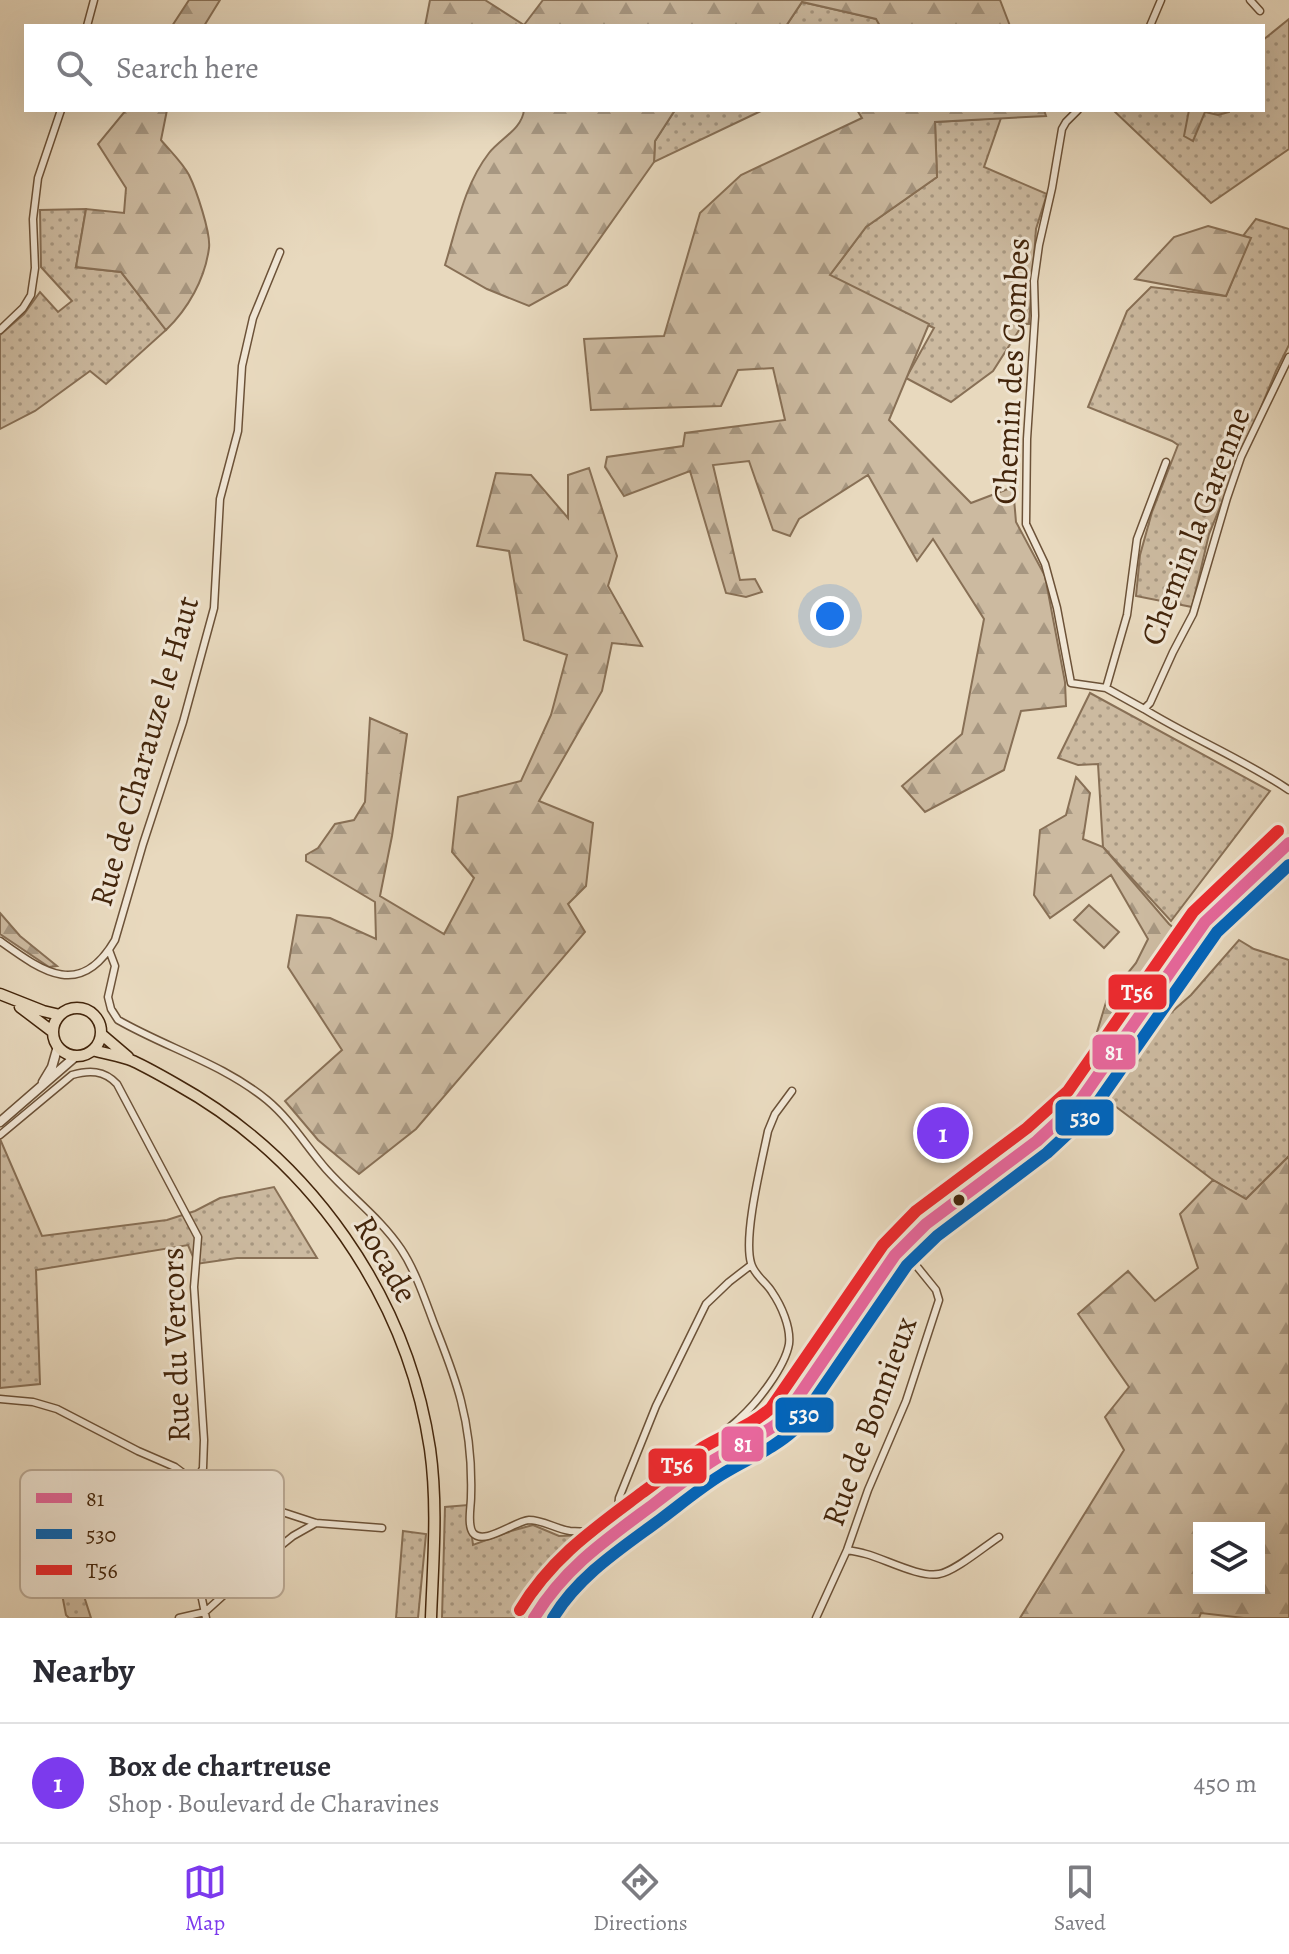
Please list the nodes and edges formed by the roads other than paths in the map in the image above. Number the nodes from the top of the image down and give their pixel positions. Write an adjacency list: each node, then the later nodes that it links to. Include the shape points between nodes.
1 (94, 0): 5 (street)
2 (1161, 0): 6 (street)
3 (1250, 0): 4 (street)
4 (1260, 11)
5 (88, 24)
6 (1151, 24)
7 (60, 112): 10 (street, via 38,178 31,295)
8 (1076, 112): 13 (street, Chemin des Combes, via 1062,129 1034,281 1026,524 1045,564 1071,683)
9 (280, 252): 18 (street, Rue de Charauze le Haut, via 253,318 242,366 238,431 220,499 214,608)
10 (0, 330)
11 (1289, 357): 14 (street, Chemin la Garenne, via 1241,457 1193,614)
12 (1166, 462): 13 (street, via 1137,539 1127,615)
13 (1106, 688): 14 (street)
14 (1144, 709): 15 (street)
15 (1289, 790)
16 (1289, 843): 31 (main road, via 1205,922 1070,1112)
17 (0, 941): 18 (street, Rue de Charauze le Haut, via 56,974 86,971)
18 (109, 950): 42 (street, via 115,966 108,997 118,1020 232,1076 267,1100 400,1249 461,1398 472,1478 471,1530 481,1538 528,1520 572,1531 600,1531)
19 (4, 996): 20 (main road); 21 (main road)
20 (60, 1015): 21 (main road); 22 (main road, via 73,1008 88,1010 98,1020)
21 (53, 1032): 23 (main road)
22 (101, 1034): 24 (main road); 26 (main road, Rocade)
23 (58, 1046): 25 (main road); 27 (street)
24 (93, 1050): 25 (main road); 26 (main road, Rocade)
25 (76, 1056): 27 (street)
26 (132, 1061): 49 (main road, Rocade, via 192,1093 252,1136 316,1199 365,1269 398,1334 425,1422 435,1498)
27 (38, 1090): 29 (street)
28 (792, 1091): 32 (street, via 768,1131 748,1245)
29 (0, 1122)
30 (0, 1135): 36 (street, Rue du Vercors, via 72,1075 100,1072 117,1084 198,1237 194,1287)
31 (902, 1248): 34 (main road, via 783,1419 763,1436); 44 (street, Rue de Bonnieux, via 939,1300)
32 (751, 1265): 34 (street, via 773,1292 789,1344 762,1394 713,1444); 39 (street, via 706,1304 619,1498 617,1518)
33 (0, 1399): 35 (street, via 57,1409)
34 (710, 1462): 39 (main road)
35 (179, 1470)
36 (202, 1470)
37 (284, 1513): 38 (street)
38 (316, 1523): 40 (street); 43 (street)
39 (622, 1527): 42 (main road)
40 (382, 1528)
41 (999, 1537): 44 (street, via 935,1575)
42 (607, 1539): 50 (main road, via 555,1586)
43 (284, 1543)
44 (847, 1550): 52 (street, Rue de Bonnieux)
45 (223, 1598): 47 (street)
46 (556, 1609): 51 (street)
47 (205, 1615): 48 (street)
48 (179, 1618)
49 (428, 1618)
50 (534, 1618)
51 (553, 1618)
52 (816, 1618)

